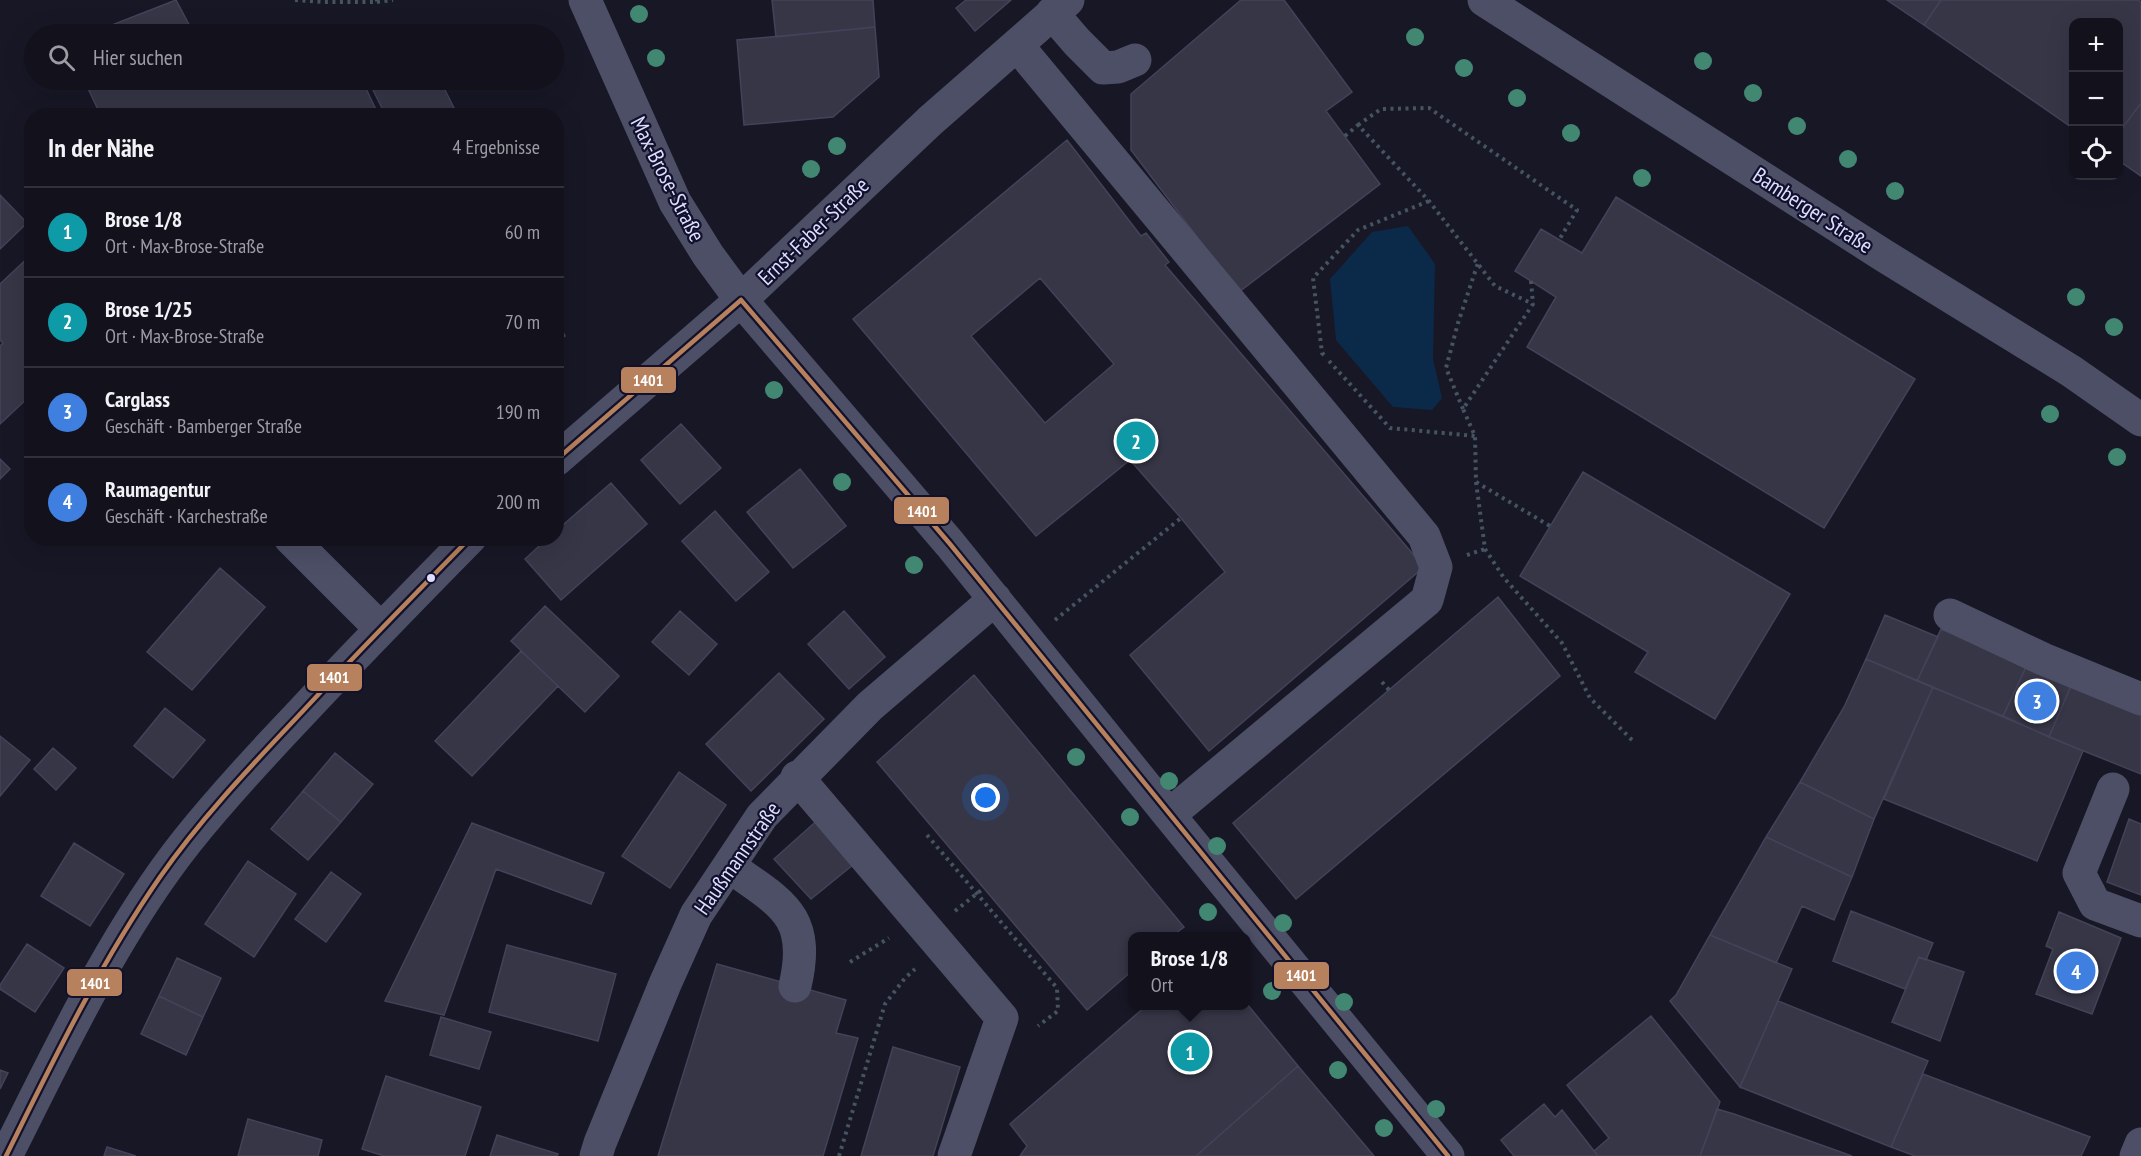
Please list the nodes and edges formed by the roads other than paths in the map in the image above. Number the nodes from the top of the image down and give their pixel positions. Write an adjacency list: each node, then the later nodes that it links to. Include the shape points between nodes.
1 (570, 0): 4 (street, Max-Brose-Straße)
2 (1484, 0): 8 (street, Bamberger Straße, via 2072,371)
3 (1060, 7): 5 (street, Ernst-Faber-Straße); 6 (street, via 1077,42 1103,68)
4 (590, 12): 7 (street, Max-Brose-Straße, via 675,202)
5 (1017, 45): 7 (street, Ernst-Faber-Straße, via 930,121); 18 (street, via 1424,536 1436,567 1427,600)
6 (1135, 60)
7 (741, 300): 9 (street, Ernst-Faber-Straße); 12 (street, Max-Brose-Straße)
8 (2141, 420)
9 (564, 453)
10 (298, 546): 14 (street)
11 (462, 546): 14 (street)
12 (995, 599): 16 (street, Haußmannstraße, via 870,706); 18 (street, Max-Brose-Straße)
13 (1950, 615): 15 (street)
14 (380, 628): 23 (street, via 186,841 130,922 63,1042)
15 (2141, 699)
16 (798, 777): 19 (street, Haußmannstraße, via 762,816); 25 (street, via 1002,1018)
17 (2113, 789): 20 (street, via 2079,873 2095,904)
18 (1169, 815): 26 (street, Max-Brose-Straße)
19 (729, 866): 21 (street, via 781,903 795,924 801,944); 24 (street, Haußmannstraße, via 696,915)
20 (2141, 921)
21 (795, 986)
22 (2141, 1144): 27 (street)
23 (6, 1156)
24 (596, 1156)
25 (954, 1156)
26 (1448, 1156)
27 (2136, 1156)

